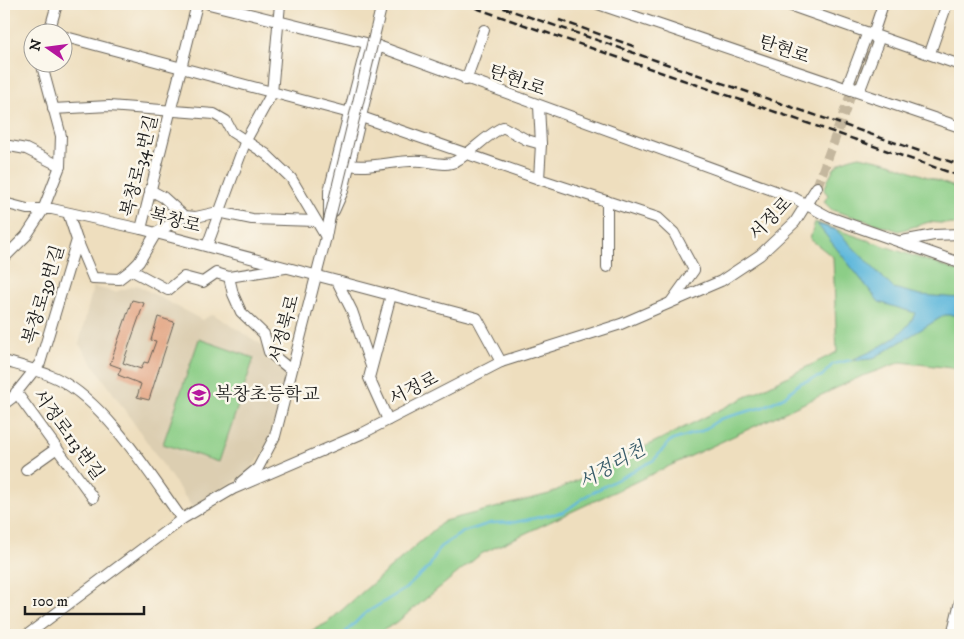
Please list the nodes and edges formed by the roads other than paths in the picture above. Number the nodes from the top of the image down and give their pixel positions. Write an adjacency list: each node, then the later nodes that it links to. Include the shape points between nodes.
1 (57, 4): 12 (street)
2 (196, 4): 20 (street, 복창로34번길)
3 (209, 4): 11 (street, 탄현1로)
4 (280, 4): 11 (street)
5 (382, 4): 48 (street, bridge)
6 (598, 4): 23 (street, 탄현로)
7 (786, 4): 10 (street)
8 (883, 4): 14 (street)
9 (947, 4): 18 (street)
10 (815, 8): 14 (street)
11 (278, 21): 16 (street, 탄현1로); 24 (street)
12 (52, 22)
13 (484, 30): 22 (street)
14 (873, 34): 18 (street); 23 (street, via 866,37 849,82)
15 (72, 39): 20 (street)
16 (367, 44): 17 (street, 탄현1로); 28 (street)
17 (378, 46): 22 (street, 탄현1로); 29 (street)
18 (930, 53): 19 (street)
19 (960, 65)
20 (182, 68): 24 (street); 27 (street, 복창로34번길)
21 (44, 72): 26 (street)
22 (466, 80): 25 (street, 탄현1로)
23 (852, 90): 30 (street, 탄현로)
24 (272, 93): 28 (street); 31 (street)
25 (539, 106): 32 (street); 42 (street, 탄현1로, via 794,198)
26 (53, 109): 27 (street, 복창로34번길, via 109,106); 36 (street, via 61,136)
27 (170, 110): 31 (street, via 214,114 226,121 232,132); 39 (street, 복창로34번길)
28 (350, 113): 29 (street); 48 (street, via 329,191)
29 (360, 116): 34 (street); 35 (street)
30 (960, 127)
31 (246, 140): 44 (street); 47 (street, via 291,178)
32 (541, 144): 34 (street, via 503,127 490,133); 37 (street)
33 (4, 145): 36 (street, via 26,149)
34 (466, 153): 35 (street, via 456,162 446,164 405,160 363,167); 37 (street)
35 (349, 165): 48 (street, via 343,192)
36 (60, 166): 43 (street)
37 (539, 179): 40 (street)
38 (817, 187): 42 (street, 서정로)
39 (150, 190): 46 (street); 49 (street, 복창로34번길)
40 (607, 201): 58 (street); 65 (street, via 658,218 674,233 694,270)
41 (4, 203): 43 (street, 복창로)
42 (807, 206): 54 (street, 탄현1로, via 829,217); 65 (street, 서정로, via 795,222 739,271)
43 (43, 210): 45 (street, 복창로); 56 (street, via 26,236)
44 (218, 212): 46 (street); 47 (street, via 252,219); 55 (street)
45 (68, 213): 49 (street, 복창로); 53 (street, 복창로39번길)
46 (184, 216): 50 (street)
47 (316, 221): 52 (street)
48 (329, 221): 52 (street, 서정북로)
49 (141, 230): 50 (street, 복창로)
50 (156, 233): 55 (street, 복창로); 60 (street)
51 (960, 234): 54 (street)
52 (326, 237): 61 (street, 서정북로)
53 (77, 240): 60 (street, 복창로39번길, via 93,278 119,279); 70 (street, 복창로39번길, via 40,363)
54 (901, 241): 57 (street, 탄현1로)
55 (206, 246): 59 (street, 복창로)
56 (4, 258)
57 (960, 263)
58 (607, 267)
59 (290, 268): 61 (street, 복창로); 62 (street)
60 (131, 270): 62 (street, via 168,290 184,277 203,282 216,273)
61 (316, 276): 63 (street, 복창로); 69 (street, 서정북로)
62 (229, 277): 69 (street, via 242,312 264,334 269,352)
63 (337, 281): 64 (street, 복창로); 68 (street, via 352,311)
64 (391, 295): 67 (street, 복창로, via 477,318); 68 (street)
65 (671, 302): 67 (street, 서정로, via 621,324)
66 (4, 361): 70 (street)
67 (501, 362): 73 (street, 서정로)
68 (371, 366): 73 (street, via 369,378)
69 (291, 370): 76 (street, 서정북로, via 275,436 258,468)
70 (33, 371): 71 (street, 복창로39번길); 78 (street, via 58,379 93,403)
71 (16, 392): 72 (street, 복창로39번길); 74 (street, 서정로113번길)
72 (4, 404)
73 (388, 420): 76 (street, 서정로)
74 (57, 448): 75 (street); 77 (street, 서정로113번길)
75 (26, 470)
76 (233, 489): 78 (street, 서정로)
77 (94, 498)
78 (182, 519): 82 (street, 서정로)
79 (960, 602): 83 (street)
80 (4, 630): 81 (street)
81 (8, 635)
82 (26, 635)
83 (952, 635)

